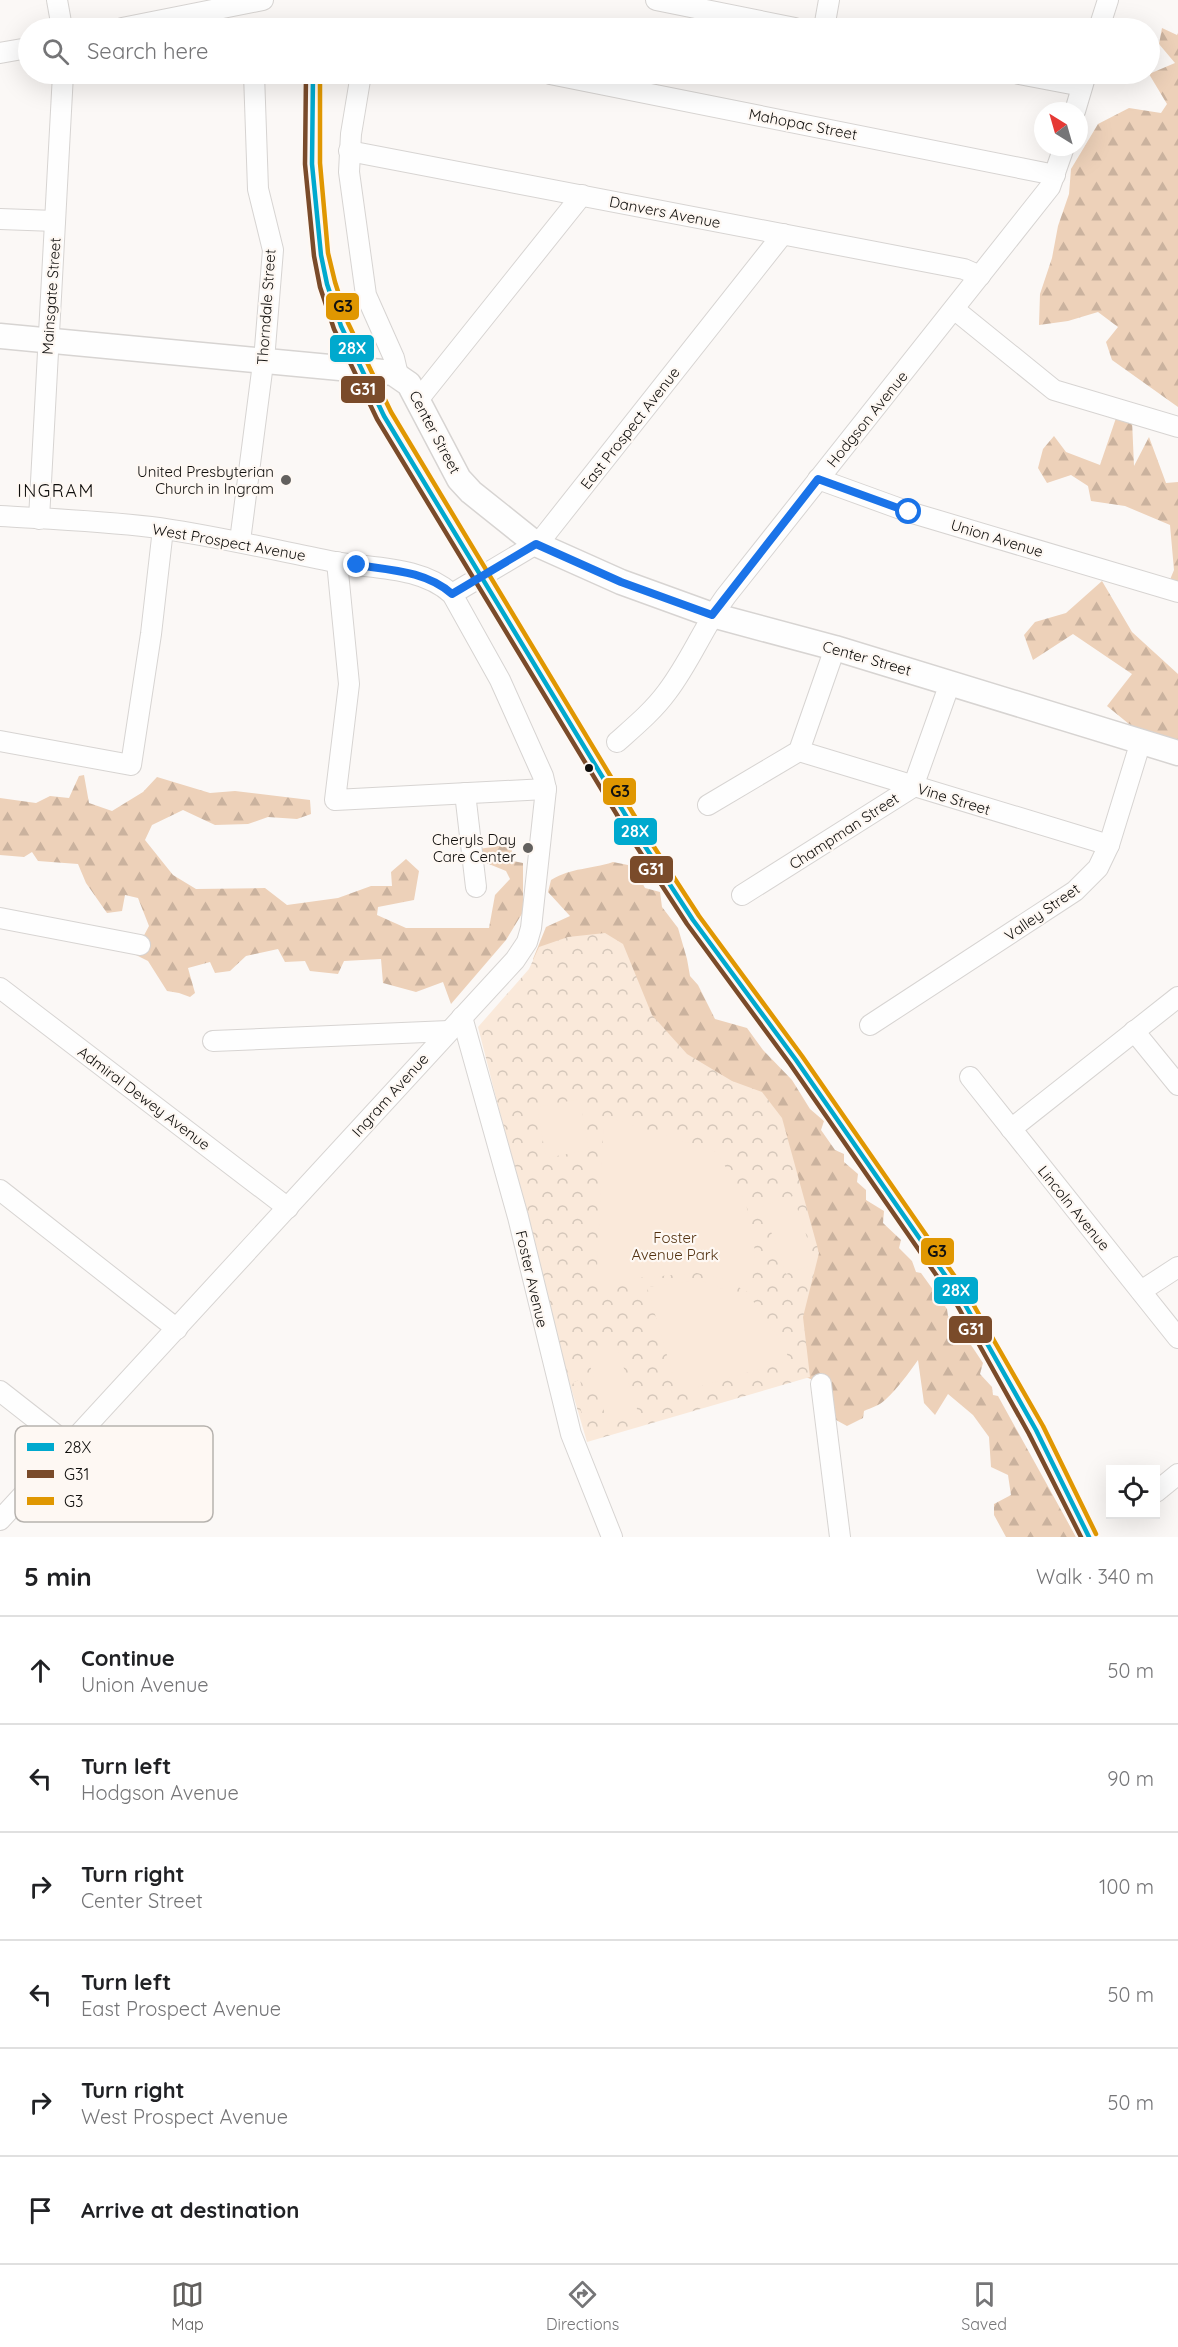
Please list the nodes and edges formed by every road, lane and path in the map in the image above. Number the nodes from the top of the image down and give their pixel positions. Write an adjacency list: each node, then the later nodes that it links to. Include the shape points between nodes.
1 (57, 0): 6 (street)
2 (263, 0): 7 (street)
3 (656, 0): 8 (street)
4 (829, 0): 9 (street)
5 (1108, 0): 10 (street)
6 (60, 18)
7 (172, 18)
8 (745, 18)
9 (826, 18)
10 (1103, 18)
11 (18, 50): 12 (street)
12 (0, 53)
13 (62, 84): 24 (street, Mainsgate Street)
14 (254, 84): 30 (street, Thorndale Street, via 258,189 273,250)
15 (359, 84): 19 (street)
16 (600, 84): 21 (street, Mahopac Street)
17 (1083, 84): 18 (street)
18 (1078, 102)
19 (349, 151): 22 (street, Danvers Avenue); 31 (street, via 363,282 394,358)
20 (1061, 156): 21 (street, Hodgson Avenue)
21 (1055, 175): 26 (street, Hodgson Avenue, via 1050,187)
22 (582, 195): 25 (street, Danvers Avenue); 32 (street)
23 (0, 219): 24 (street)
24 (55, 221): 29 (street, Mainsgate Street)
25 (783, 234): 26 (street, Danvers Avenue, via 964,269); 39 (street, East Prospect Avenue)
26 (980, 276): 27 (street, Hodgson Avenue)
27 (954, 309): 33 (street, via 1054,390); 34 (street, Hodgson Avenue)
28 (0, 336): 29 (main road)
29 (48, 340): 30 (main road); 36 (street, Mainsgate Street)
30 (263, 360): 31 (main road); 38 (street, Thorndale Street)
31 (392, 374): 32 (main road, Center Street, via 409,384)
32 (418, 400): 39 (main road, Center Street, via 459,480)
33 (1178, 427)
34 (818, 479): 42 (street, Union Avenue, via 909,512); 43 (street, Hodgson Avenue)
35 (0, 516): 36 (street, West Prospect Avenue)
36 (39, 519): 37 (street, West Prospect Avenue)
37 (163, 529): 38 (street, West Prospect Avenue); 46 (street, via 131,765)
38 (240, 541): 40 (street, West Prospect Avenue)
39 (536, 544): 41 (street, East Prospect Avenue); 43 (main road, Center Street, via 621,582)
40 (337, 562): 41 (street, West Prospect Avenue, via 419,575); 53 (street, via 349,684 335,800)
41 (460, 589): 52 (street, Ingram Avenue)
42 (1178, 592)
43 (712, 615): 44 (main road, Center Street); 48 (street, Hodgson Avenue, via 666,694)
44 (835, 648): 45 (main road, Center Street); 49 (street)
45 (950, 683): 47 (main road, Center Street); 51 (street, Champman Street)
46 (0, 741)
47 (1141, 741): 50 (main road, Center Street); 55 (street, Valley Street)
48 (617, 742)
49 (799, 751): 51 (street, Vine Street); 54 (street)
50 (1178, 753)
51 (913, 787): 55 (street, Vine Street); 57 (street, Champman Street)
52 (546, 789): 53 (street); 62 (street, Ingram Avenue, via 527,942 516,960)
53 (465, 793): 56 (street)
54 (708, 805)
55 (1109, 845): 63 (street, Valley Street, via 1098,868 1076,891)
56 (476, 887)
57 (742, 895)
58 (0, 918): 59 (street)
59 (140, 945)
60 (0, 988): 70 (street, Admiral Dewey Avenue)
61 (1178, 997): 64 (street)
62 (455, 1024): 65 (street); 70 (street, Ingram Avenue); 83 (street, Foster Avenue, via 518,1217 571,1434)
63 (870, 1025)
64 (1134, 1030): 67 (street); 68 (street)
65 (213, 1041)
66 (970, 1077): 68 (street, Lincoln Avenue)
67 (1177, 1083)
68 (1011, 1129): 72 (street, Lincoln Avenue)
69 (0, 1190): 73 (street)
70 (288, 1208): 73 (street, Ingram Avenue)
71 (1178, 1267): 72 (street)
72 (1141, 1291): 74 (street, Lincoln Avenue)
73 (177, 1329): 78 (street, Ingram Avenue)
74 (1178, 1338)
75 (821, 1384): 84 (street)
76 (0, 1391): 77 (street)
77 (45, 1426)
78 (87, 1426)
79 (1178, 1474): 80 (street)
80 (1160, 1488)
81 (15, 1504): 82 (street, Ingram Avenue)
82 (0, 1521)
83 (612, 1537)
84 (840, 1537)

